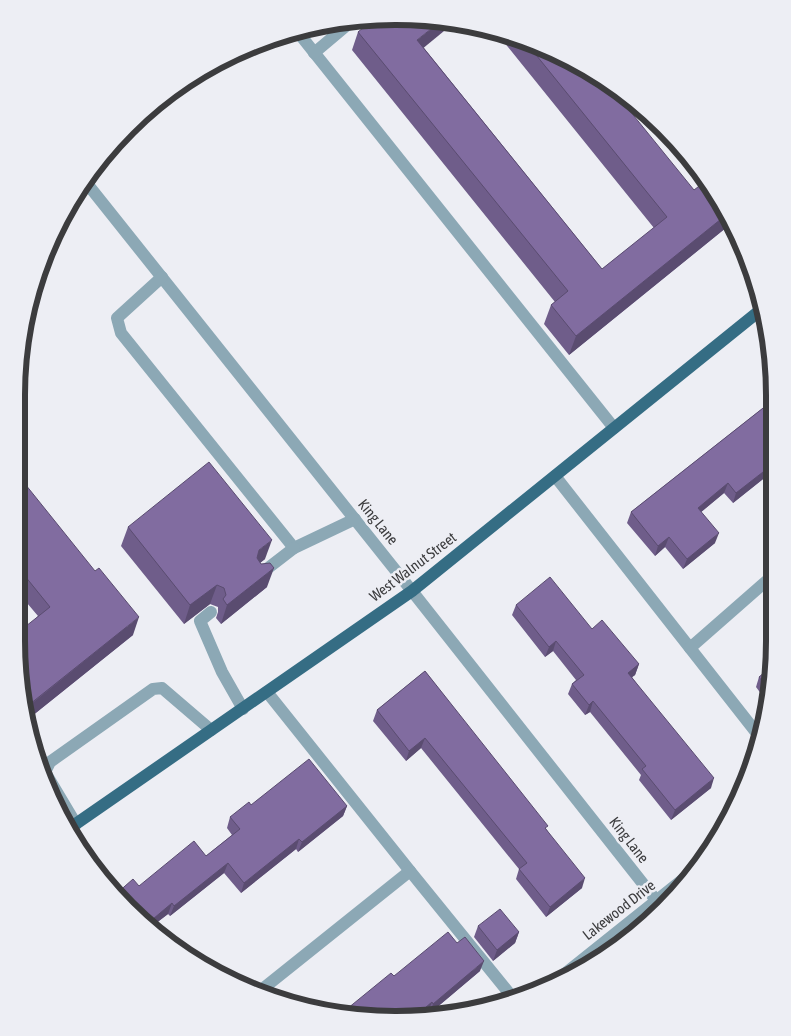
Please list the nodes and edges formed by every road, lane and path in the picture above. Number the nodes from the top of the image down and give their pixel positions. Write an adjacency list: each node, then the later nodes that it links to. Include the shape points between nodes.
1 (342, 29): 3 (street)
2 (301, 38): 3 (street)
3 (314, 53): 7 (street)
4 (89, 187): 5 (street, King Lane)
5 (162, 277): 9 (street, King Lane); 10 (street, via 117,318 121,333)
6 (756, 313): 7 (main road, West Walnut Street)
7 (614, 428): 8 (main road, West Walnut Street)
8 (555, 476): 13 (main road, West Walnut Street); 15 (street)
9 (355, 519): 10 (street); 13 (street, King Lane)
10 (294, 548): 11 (street)
11 (258, 576)
12 (766, 582): 15 (street)
13 (412, 591): 16 (main road, West Walnut Street); 23 (street, King Lane)
14 (211, 612): 17 (street, via 200,621 222,672)
15 (690, 648): 19 (street)
16 (268, 692): 17 (main road, West Walnut Street); 22 (street)
17 (243, 709): 18 (main road, West Walnut Street)
18 (211, 730): 20 (street, via 162,688 153,689); 21 (main road, West Walnut Street)
19 (754, 730)
20 (47, 766)
21 (75, 825)
22 (410, 871): 26 (street); 27 (street)
23 (657, 902)
24 (632, 925): 25 (street, Lakewood Drive)
25 (591, 955)
26 (265, 987)
27 (509, 993)

